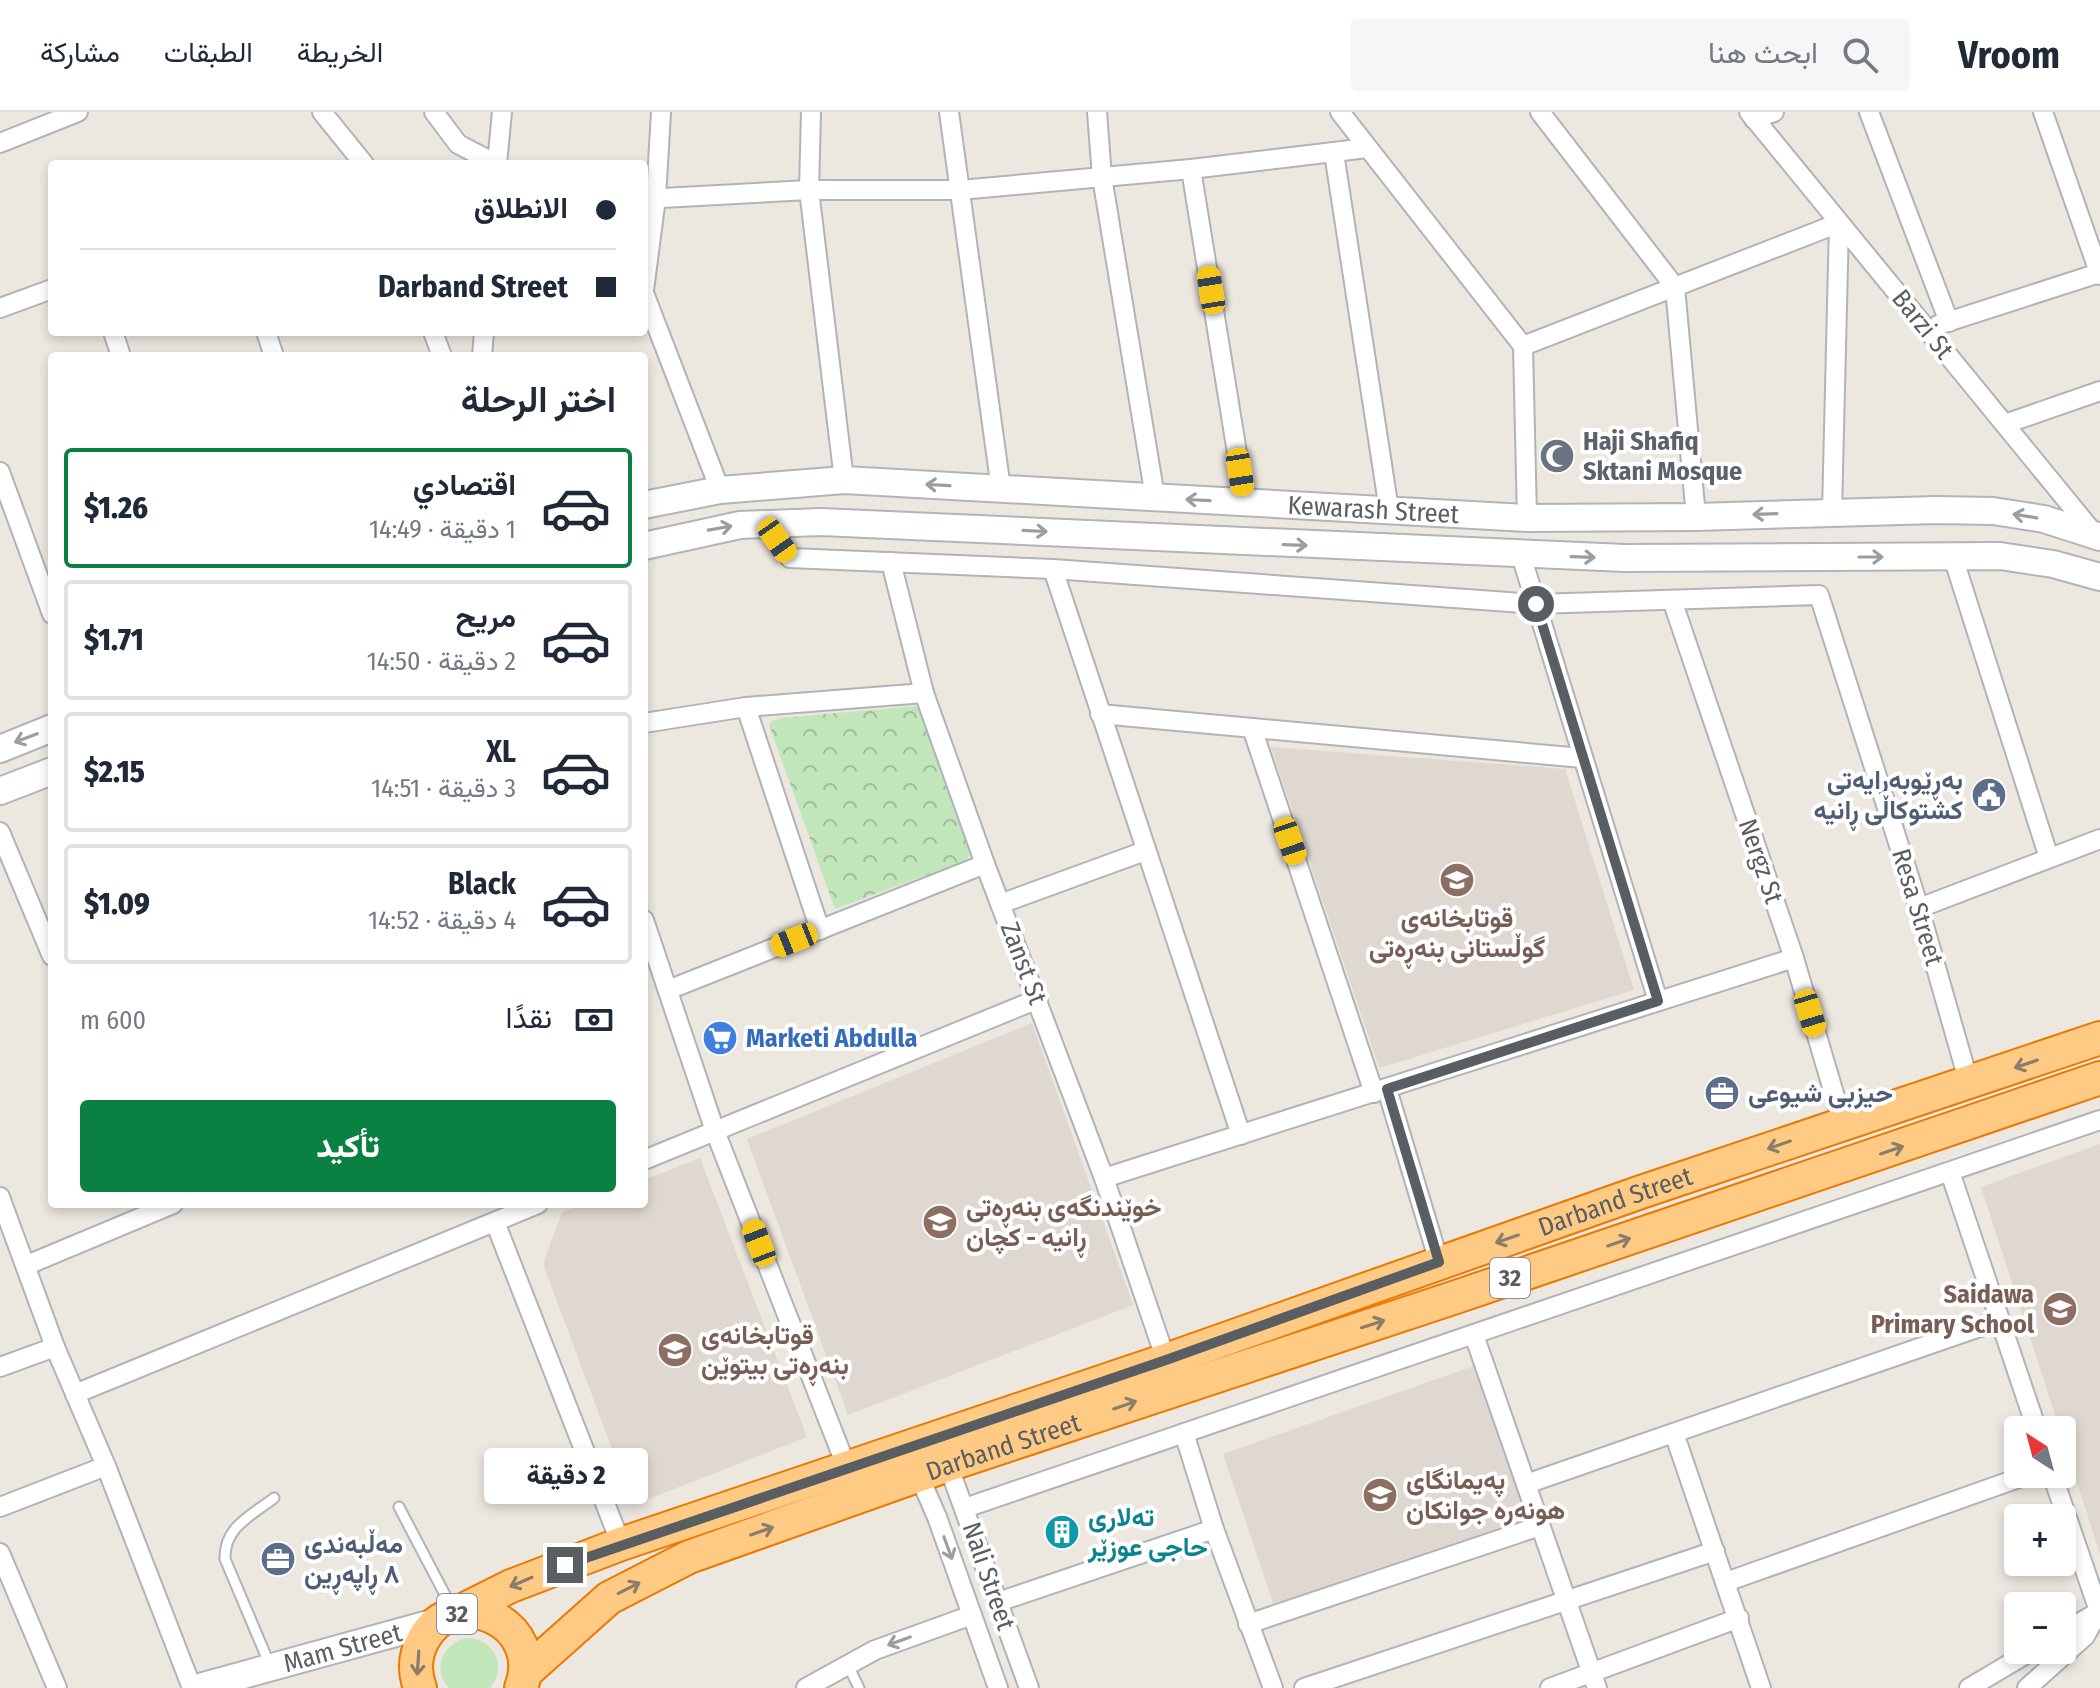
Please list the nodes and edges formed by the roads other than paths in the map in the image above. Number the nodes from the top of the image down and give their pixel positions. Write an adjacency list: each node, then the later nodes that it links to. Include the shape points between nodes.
1 (78, 112): 15 (street)
2 (322, 112): 18 (street)
3 (434, 112): 19 (street, via 458,144)
4 (502, 112): 20 (street)
5 (661, 112): 25 (street)
6 (811, 112): 23 (street)
7 (949, 112): 24 (street)
8 (1097, 112): 22 (street)
9 (1340, 112): 16 (street)
10 (1540, 112): 29 (street)
11 (1774, 112): 14 (street)
12 (1869, 112): 33 (street)
13 (2043, 112): 28 (street)
14 (1752, 116): 26 (street, Barzi St)
15 (0, 143)
16 (1367, 148): 17 (street); 35 (street)
17 (1334, 153): 21 (street); 45 (street)
18 (361, 160)
19 (489, 160)
20 (497, 160)
21 (1191, 169): 22 (street); 43 (street)
22 (1102, 177): 24 (street); 42 (street)
23 (809, 190): 24 (street); 25 (street); 39 (street)
24 (960, 190): 40 (street)
25 (650, 199): 27 (street)
26 (1839, 223): 29 (street); 34 (street, Barzi St); 46 (street)
27 (648, 230)
28 (2100, 274): 33 (street)
29 (1675, 287): 35 (street); 48 (street)
30 (48, 290): 32 (street)
31 (648, 302): 41 (street)
32 (0, 308)
33 (1949, 322): 34 (street)
34 (1927, 329): 37 (street, Barzi St)
35 (1523, 346): 49 (street)
36 (2100, 391): 37 (street)
37 (2005, 424): 51 (street, Barzi St)
38 (0, 472): 60 (street)
39 (844, 480): 40 (main road, Kewarash Street, one-way to 39); 41 (main road, Kewarash Street)
40 (1001, 489): 42 (main road, Kewarash Street)
41 (720, 490): 44 (main road, Kewarash Street)
42 (1155, 497): 43 (main road, Kewarash Street, one-way to 42)
43 (1245, 502): 45 (main road, Kewarash Street)
44 (648, 504)
45 (1389, 510): 49 (main road, Kewarash Street)
46 (1832, 512): 48 (main road, Kewarash Street, one-way to 48); 51 (main road, Kewarash Street, one-way to 46, via 2044,519 1993,511)
47 (1628, 517): 48 (main road, Kewarash Street); 49 (main road, Kewarash Street); 55 (main road)
48 (1696, 517)
49 (1527, 518)
50 (765, 523): 52 (main road, Kewarash Street, one-way to 50, via 704,530); 53 (main road, Kewarash Street, one-way to 53); 56 (street, via 790,558)
51 (2098, 536)
52 (648, 545)
53 (1521, 555): 55 (main road, Kewarash Street, one-way to 55); 61 (street)
54 (1953, 557): 55 (main road, Kewarash Street, one-way to 54); 58 (main road, Kewarash Street, via 2000,556); 75 (street)
55 (1625, 558)
56 (891, 562): 57 (street); 62 (street, Zanst St)
57 (1053, 569): 61 (street); 64 (street)
58 (2100, 577)
59 (1672, 600): 61 (street); 78 (street, Resa Street, via 1819,595); 82 (street, Nergz St)
60 (48, 603)
61 (1536, 604): 69 (street)
62 (924, 693): 63 (street); 76 (street, Zanst St)
63 (746, 707): 65 (street); 79 (street)
64 (1100, 714): 66 (street); 74 (street)
65 (648, 722)
66 (1252, 728): 69 (street); 89 (street)
67 (48, 730): 68 (main road, one-way to 68)
68 (0, 749)
69 (1582, 758): 85 (street)
70 (48, 773): 71 (main road)
71 (0, 791)
72 (0, 832): 81 (street)
73 (2099, 839): 75 (street)
74 (1145, 851): 77 (street); 93 (street)
75 (2049, 858): 78 (street)
76 (985, 864): 77 (street, Zanst St); 79 (street)
77 (1000, 904): 84 (street, Zanst St)
78 (1919, 908): 88 (street, Resa Street)
79 (820, 930): 83 (street)
80 (648, 932): 83 (street)
81 (48, 944)
82 (1794, 958): 85 (street); 91 (street, Nergz St)
83 (668, 990): 92 (street)
84 (1038, 999): 92 (street); 96 (street, Zanst St)
85 (1658, 1001): 89 (street)
86 (2100, 1038): 88 (highway, Darband Street / 32, one-way to 88)
87 (2100, 1078): 114 (highway, Darband Street / 32, one-way to 87)
88 (1969, 1083): 91 (highway, Darband Street / 32)
89 (1380, 1091): 93 (street); 101 (street)
90 (2100, 1120): 95 (street)
91 (1843, 1124): 101 (highway, Darband Street / 32, one-way to 101)
92 (715, 1131): 94 (street); 113 (street)
93 (1241, 1135): 96 (street)
94 (648, 1158)
95 (1950, 1172): 103 (street); 104 (street)
96 (1104, 1178): 106 (street, Zanst St)
97 (0, 1197): 102 (street)
98 (152, 1208): 102 (street)
99 (528, 1208): 100 (street)
100 (495, 1222): 108 (street); 124 (street)
101 (1439, 1262): 106 (highway, Darband Street / 32)
102 (27, 1265): 105 (street)
103 (2000, 1320): 109 (street); 111 (street)
104 (1474, 1335): 110 (street); 116 (street)
105 (55, 1347): 107 (street); 108 (street)
106 (1166, 1360): 113 (highway, Darband Street / 32)
107 (0, 1367)
108 (75, 1394): 112 (street)
109 (2032, 1416)
110 (1184, 1433): 121 (street); 123 (street)
111 (1674, 1433): 116 (street); 125 (street)
112 (106, 1466): 119 (street); 142 (street)
113 (847, 1468): 124 (highway, Darband Street / 32)
114 (934, 1471): 121 (street, Nali Street); 131 (street, Nali Street, one-way to 131, via 937,1517); 139 (highway, Darband Street / 32, one-way to 114, via 609,1598 689,1557)
115 (2004, 1483): 127 (street)
116 (1526, 1484): 122 (street)
117 (2057, 1488): 130 (street)
118 (274, 1498): 138 (lane, via 233,1529 224,1544 225,1559)
119 (0, 1507)
120 (399, 1507): 132 (lane)
121 (965, 1508): 128 (street, Nali Street)
122 (1540, 1526): 129 (street); 134 (street)
123 (1214, 1529): 128 (street); 134 (street)
124 (621, 1544): 132 (highway, Darband Street / 32, one-way to 132, via 511,1586)
125 (1715, 1551): 127 (street); 129 (street)
126 (0, 1553): 141 (street)
127 (1726, 1582): 133 (street)
128 (998, 1602): 147 (street, Nali Street)
129 (1567, 1602): 140 (street); 149 (street)
130 (2099, 1611): 135 (street); 153 (street, via 2085,1636)
131 (972, 1615): 136 (street, one-way to 136); 146 (street, Nali Street)
132 (449, 1617): 138 (main road, Mam Street); 139 (highway, 32, via 479,1612 510,1628 523,1648); 143 (highway, 32, one-way to 143, via 425,1636 420,1647)
133 (1739, 1618): 140 (street); 151 (street)
134 (1248, 1624): 148 (street)
135 (2076, 1625)
136 (847, 1663): 144 (street); 145 (lane)
137 (2009, 1664): 152 (street)
138 (270, 1667): 142 (main road, Mam Street)
139 (524, 1680)
140 (1595, 1681): 150 (street)
141 (57, 1688)
142 (194, 1688)
143 (420, 1688)
144 (806, 1688)
145 (859, 1688)
146 (998, 1688)
147 (1029, 1688)
148 (1273, 1688)
149 (1304, 1688)
150 (1550, 1688)
151 (1761, 1688)
152 (1969, 1688)
153 (2027, 1688)

